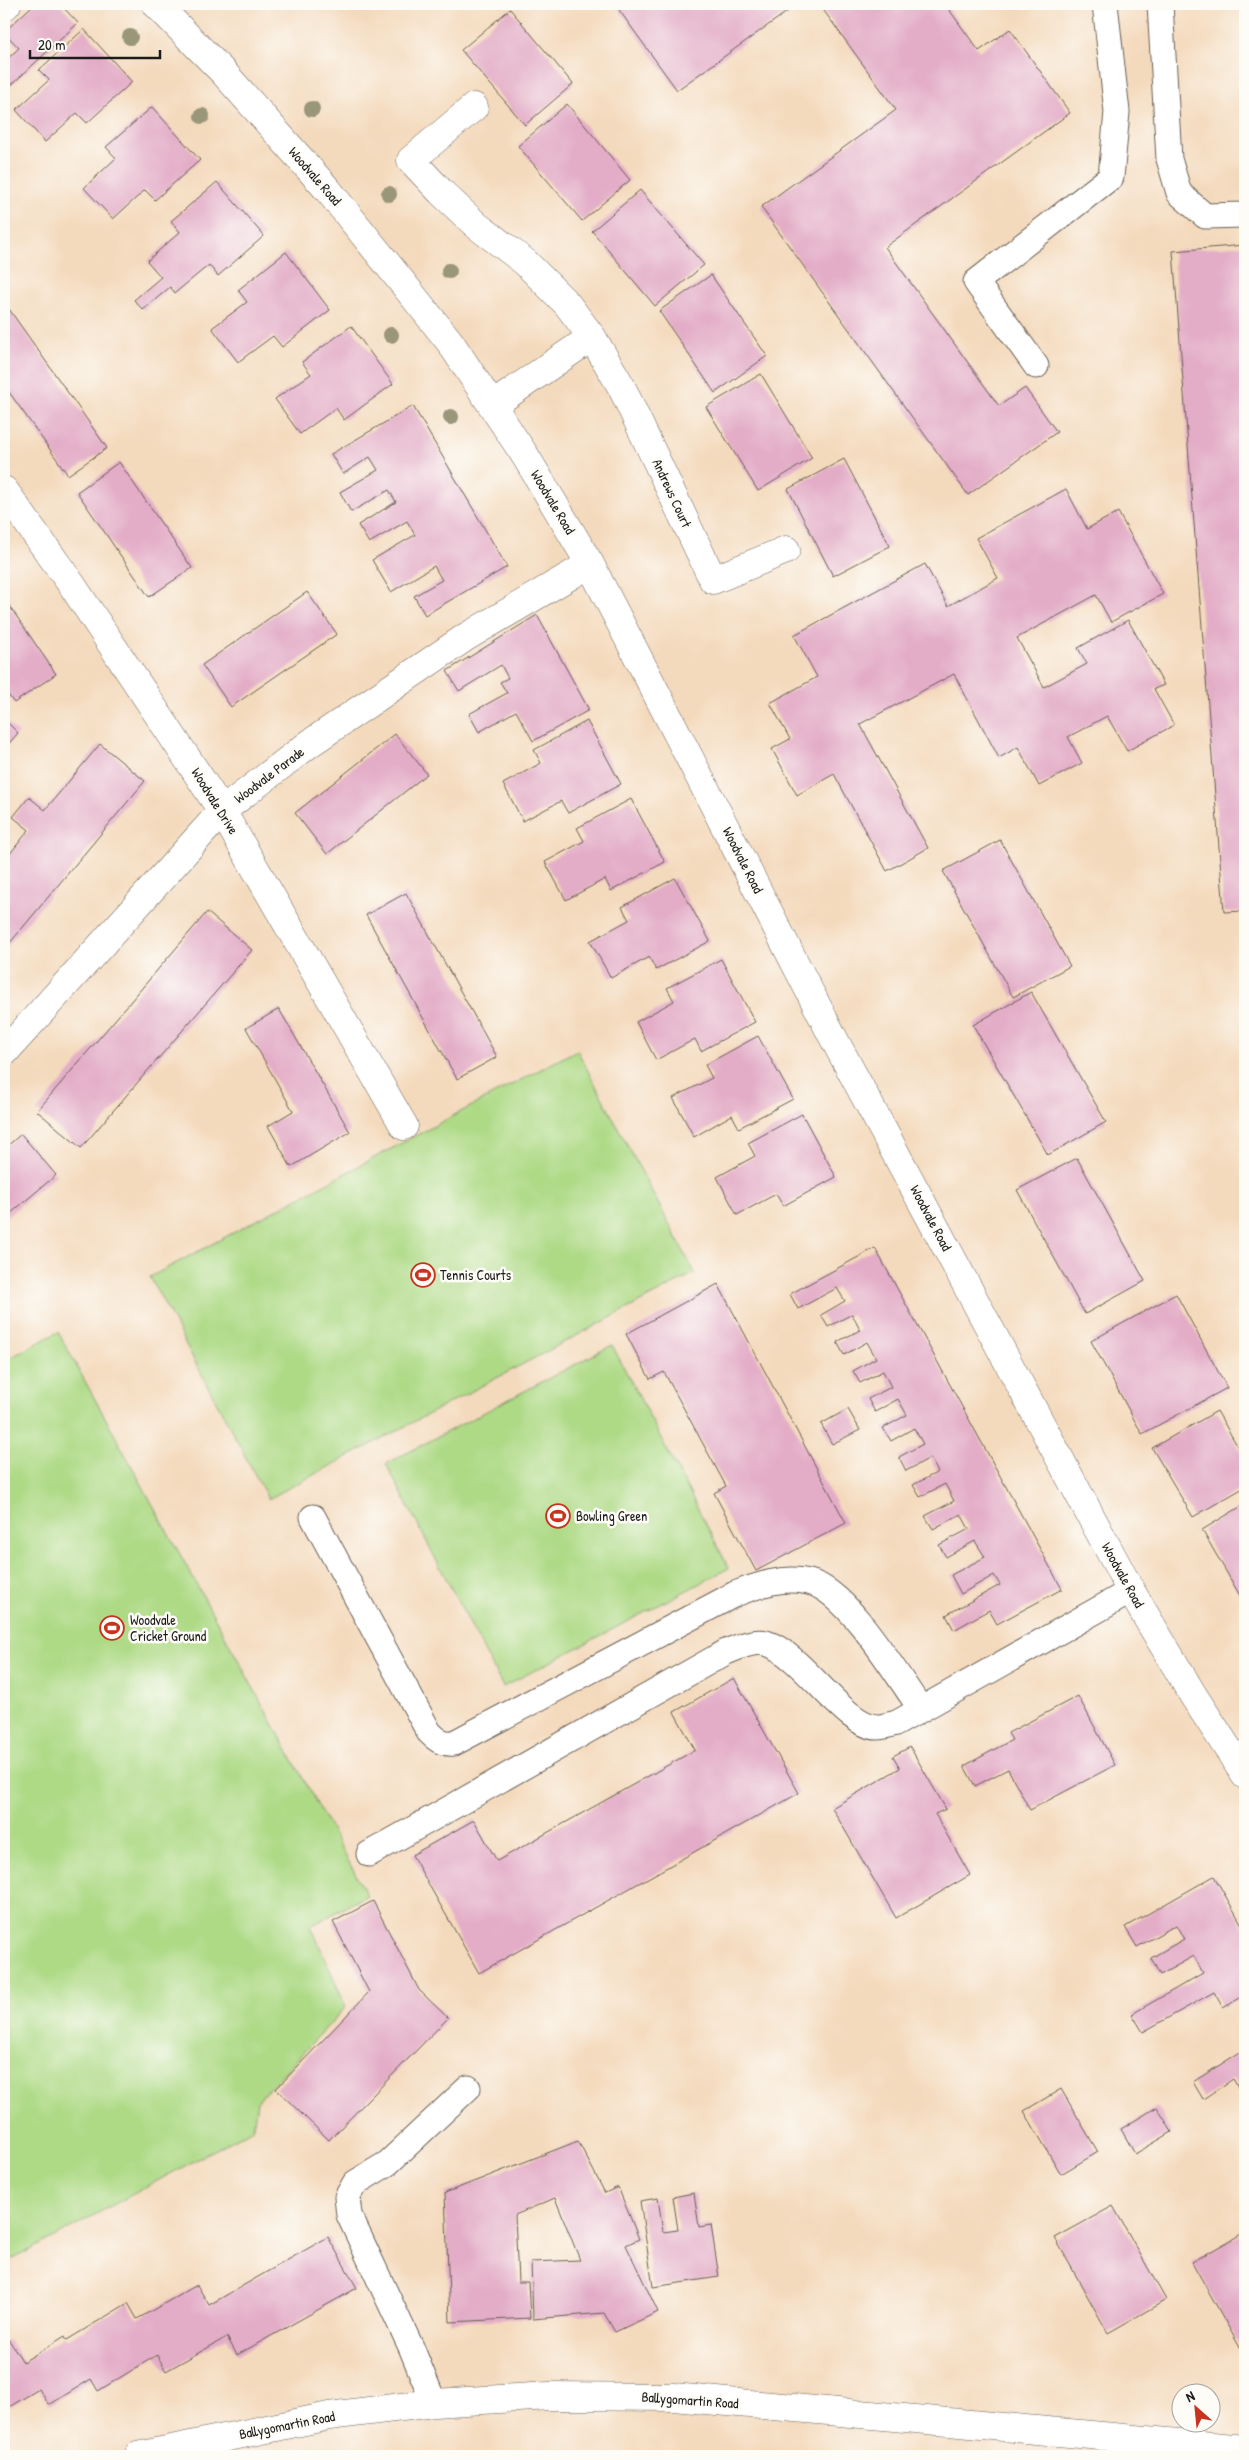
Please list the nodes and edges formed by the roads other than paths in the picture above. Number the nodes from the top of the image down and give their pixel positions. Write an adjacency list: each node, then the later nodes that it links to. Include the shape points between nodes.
1 (7, 4): 5 (street)
2 (156, 4): 10 (street, Woodvale Road, via 224,73 328,190 450,342)
3 (1106, 4): 9 (lane, via 1117,112 1111,177 976,282)
4 (1160, 4): 7 (lane, via 1169,158 1180,193 1205,216)
5 (4, 8)
6 (474, 107): 8 (street, Andrews Court, via 411,160 476,225 525,262 568,304)
7 (1245, 216)
8 (592, 337): 10 (street); 12 (street, Andrews Court, via 621,386 713,580)
9 (1036, 366)
10 (493, 405): 13 (street, Woodvale Road)
11 (4, 490): 14 (street, Woodvale Drive, via 72,585)
12 (786, 550)
13 (590, 564): 14 (street, Woodvale Parade, via 458,643 309,744); 18 (street, Woodvale Road, via 834,1039)
14 (222, 811): 15 (street, Woodvale Parade); 16 (street, Woodvale Drive)
15 (4, 1053)
16 (404, 1126)
17 (313, 1517): 19 (lane, via 429,1732 444,1744 454,1743 726,1598 763,1583 790,1580 810,1582 850,1610)
18 (1132, 1591): 19 (lane); 20 (street, Woodvale Road)
19 (921, 1709): 21 (lane, via 897,1723 878,1727 861,1722 784,1652 765,1643 747,1644 726,1652)
20 (1245, 1775)
21 (370, 1854)
22 (468, 2088): 23 (lane, via 388,2164 356,2183 347,2196 349,2215)
23 (434, 2403): 24 (street, Ballygomartin Road, via 549,2396 673,2397); 25 (street, Ballygomartin Road, via 329,2416)
24 (1245, 2449)
25 (138, 2456)

